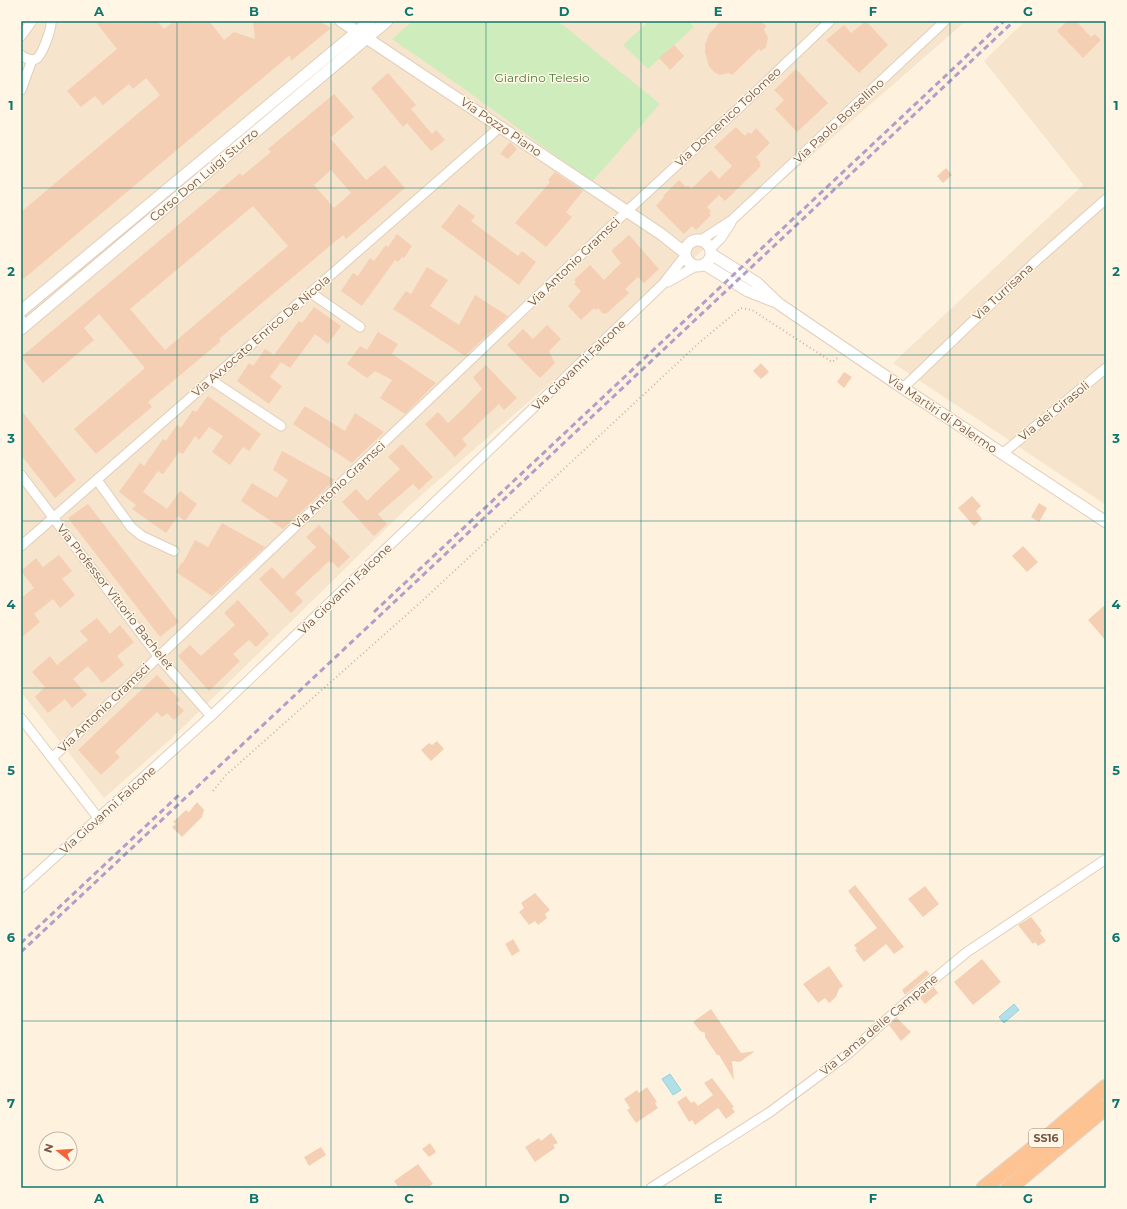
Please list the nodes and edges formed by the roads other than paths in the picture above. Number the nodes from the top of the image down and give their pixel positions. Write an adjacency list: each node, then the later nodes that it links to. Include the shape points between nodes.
1 (32, 21): 8 (street)
2 (51, 21): 11 (street, via 41,53)
3 (341, 21): 9 (street, Via Pozzo Piano)
4 (370, 21): 9 (street, Corso Don Luigi Sturzo)
5 (387, 21): 9 (street, Corso Don Luigi Sturzo)
6 (830, 21): 15 (street, Via Domenico Tolomeo)
7 (945, 21): 16 (street, Via Paolo Borsellino)
8 (21, 36)
9 (362, 36): 13 (street, Via Pozzo Piano); 24 (street, Corso Don Luigi Sturzo); 26 (street, Corso Don Luigi Sturzo)
10 (21, 55): 11 (street)
11 (32, 60): 12 (street)
12 (21, 90)
13 (501, 126): 15 (street, Via Pozzo Piano); 22 (street, Via Avvocato Enrico De Nicola)
14 (1106, 199): 29 (street, Via Turrisana, via 1036,261)
15 (626, 212): 18 (street, Via Pozzo Piano); 38 (street, Via Antonio Gramsci)
16 (732, 220): 17 (street, Via Paolo Borsellino); 19 (street, Via Paolo Borsellino)
17 (701, 240): 18 (street, via 692,240); 19 (street, via 707,243)
18 (686, 250): 20 (street, Via Pozzo Piano, via 688,262); 21 (street, Via Giovanni Falcone)
19 (711, 252): 20 (street); 23 (street, via 757,283)
20 (700, 265): 21 (street, Via Giovanni Falcone); 23 (street, Via Pozzo Piano, via 748,291)
21 (664, 284): 39 (street, Via Giovanni Falcone)
22 (311, 293): 25 (street); 28 (street, Via Avvocato Enrico De Nicola)
23 (779, 304): 29 (street, Via Martiri di Palermo)
24 (21, 311)
25 (360, 327)
26 (21, 329)
27 (1106, 368): 31 (street, Via dei Girasoli)
28 (211, 380): 30 (street); 33 (street, Via Avvocato Enrico De Nicola)
29 (903, 388): 31 (street, Via Martiri di Palermo)
30 (281, 426)
31 (1002, 454): 35 (street, Via Martiri di Palermo)
32 (21, 475): 34 (street, Via Professor Vittorio Bachelet)
33 (97, 480): 34 (street, Via Avvocato Enrico De Nicola); 37 (street, via 132,527 142,536)
34 (53, 518): 36 (street, Via Avvocato Enrico De Nicola); 38 (street, Via Professor Vittorio Bachelet)
35 (1106, 521)
36 (21, 546)
37 (174, 551)
38 (158, 656): 39 (street, Via Professor Vittorio Bachelet); 41 (street, Via Antonio Gramsci)
39 (211, 716): 42 (street, Via Giovanni Falcone)
40 (21, 718): 41 (street)
41 (52, 758): 42 (street)
42 (99, 819): 44 (street, Via Giovanni Falcone)
43 (1106, 859): 47 (street, Via Lama delle Campane, via 967,952 848,1054 776,1107)
44 (21, 888)
45 (1106, 1087): 48 (highway, SS16)
46 (1106, 1107): 49 (highway, SS16)
47 (651, 1188)
48 (984, 1188)
49 (1009, 1188)

